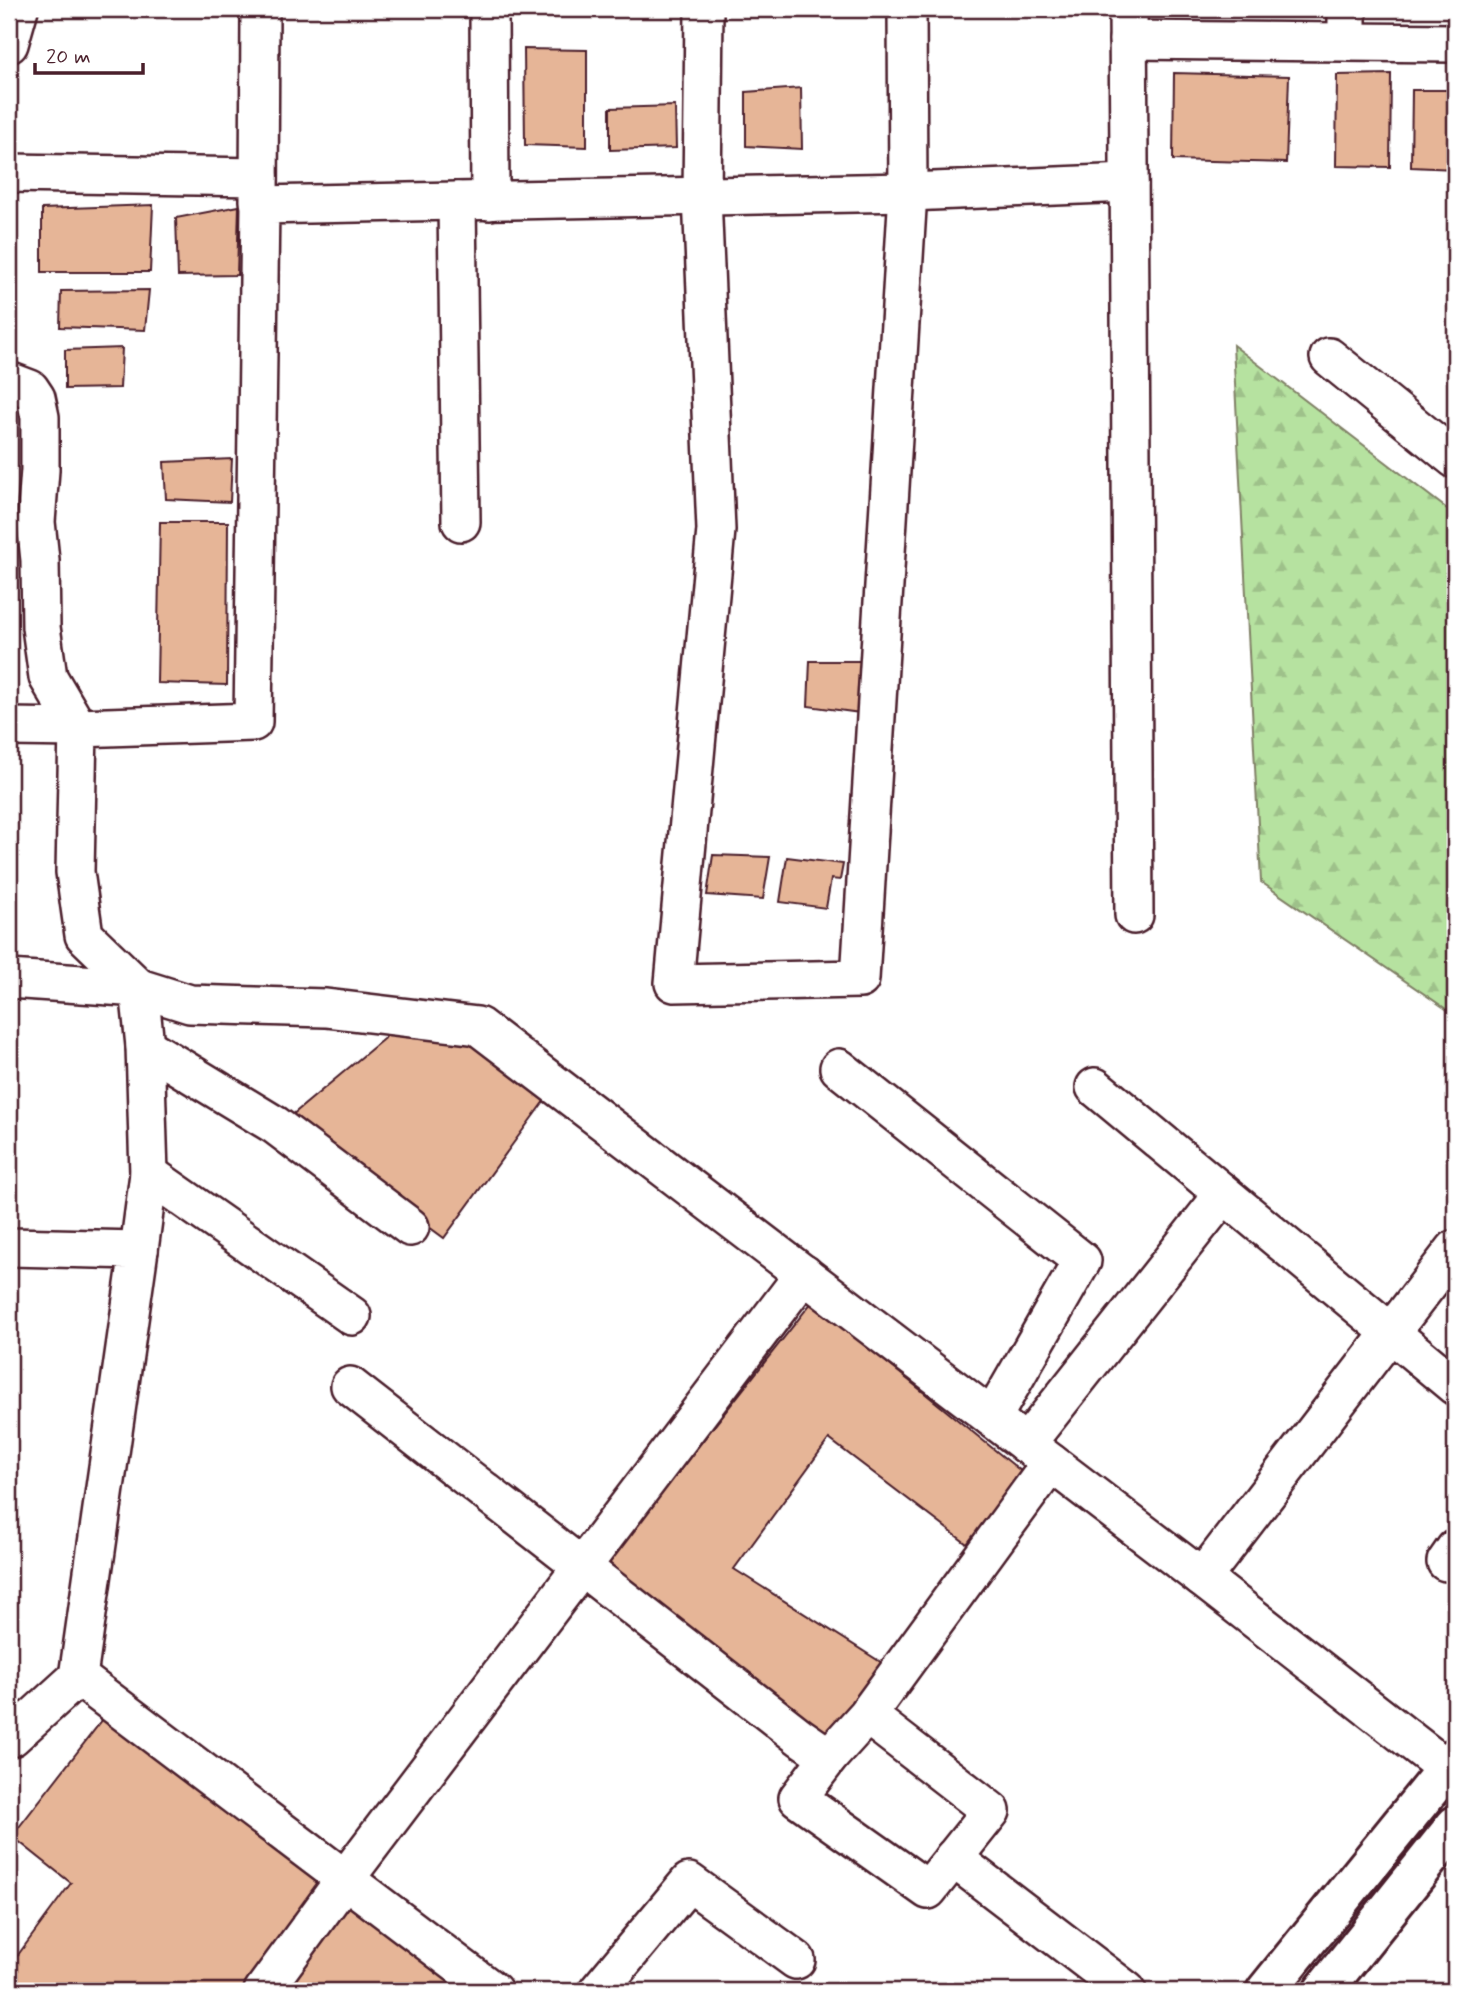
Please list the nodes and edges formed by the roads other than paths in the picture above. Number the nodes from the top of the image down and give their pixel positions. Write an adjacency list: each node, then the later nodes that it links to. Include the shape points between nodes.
1 (19, 9): 9 (street)
2 (260, 9): 12 (street)
3 (489, 9): 15 (street)
4 (704, 9): 14 (street)
5 (907, 9): 13 (street)
6 (1128, 24): 7 (street); 11 (street)
7 (1347, 26): 8 (street)
8 (1455, 43)
9 (9, 44)
10 (9, 173): 12 (street)
11 (1129, 183): 13 (street); 23 (street)
12 (260, 191): 15 (street); 22 (street, via 253,722)
13 (908, 192): 14 (street); 14 (street, via 860,979 674,983 716,530)
14 (702, 196): 15 (street)
15 (474, 201): 20 (street)
16 (1329, 357): 18 (street)
17 (9, 381): 19 (street, via 30,389 40,417)
18 (1455, 459)
19 (23, 509): 22 (street, via 48,677)
20 (461, 522)
21 (9, 727): 22 (street)
22 (78, 728): 25 (street, via 75,872 84,936)
23 (1134, 915)
24 (9, 979): 25 (street)
25 (139, 988): 26 (street); 35 (street, via 190,1004 326,1008 478,1026)
26 (145, 1046): 29 (street); 31 (street, via 275,1125)
27 (839, 1068): 40 (street, via 1082,1261)
28 (1095, 1087): 30 (street)
29 (149, 1174): 33 (street); 36 (street)
30 (1223, 1195): 37 (street); 41 (street)
31 (410, 1227)
32 (9, 1247): 33 (street)
33 (139, 1250): 44 (street)
34 (1455, 1250): 37 (street)
35 (804, 1274): 40 (street); 42 (street)
36 (352, 1316)
37 (1391, 1333): 39 (street); 43 (street)
38 (350, 1386): 42 (street)
39 (1455, 1386)
40 (992, 1418): 41 (street)
41 (1039, 1454): 43 (street); 45 (street)
42 (582, 1567): 47 (street); 51 (street)
43 (1202, 1578): 48 (street)
44 (78, 1676): 46 (street); 51 (street)
45 (867, 1715): 47 (street); 50 (street, via 991,1811)
46 (9, 1737)
47 (829, 1757): 50 (street, via 798,1798 928,1889)
48 (1453, 1768): 57 (main road)
49 (1455, 1826): 58 (main road)
50 (953, 1858): 53 (street)
51 (345, 1879): 54 (street); 55 (street)
52 (796, 1960): 56 (street, via 690,1882)
53 (1117, 1988)
54 (263, 1991)
55 (493, 1991)
56 (598, 1991)
57 (1266, 1991)
58 (1323, 1991)

